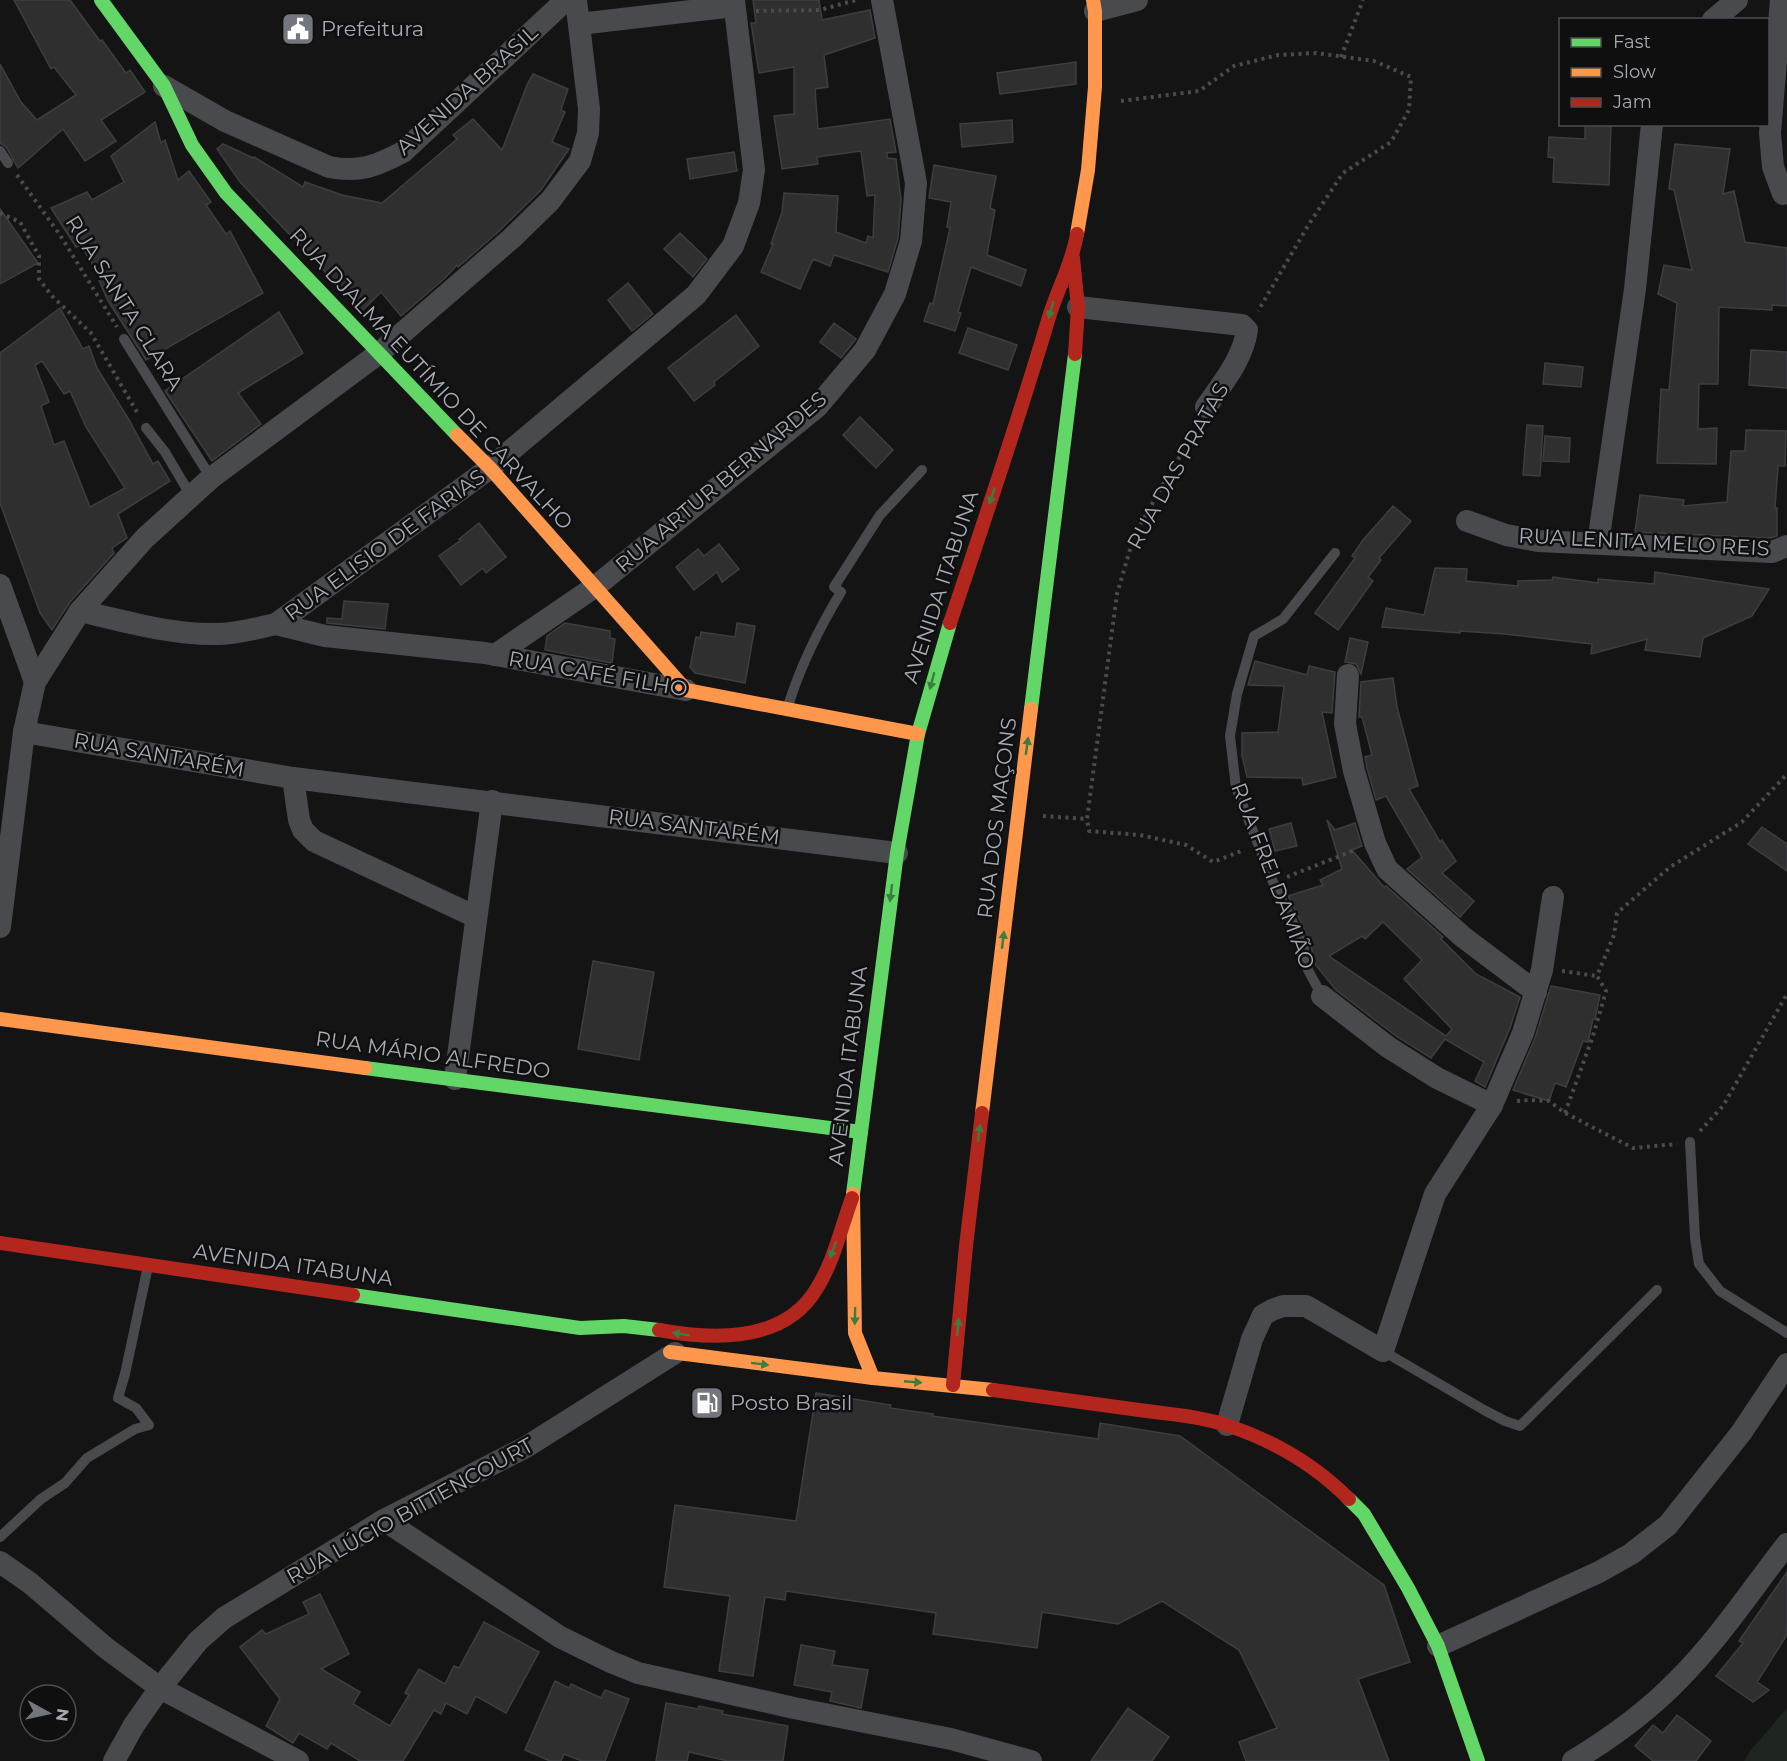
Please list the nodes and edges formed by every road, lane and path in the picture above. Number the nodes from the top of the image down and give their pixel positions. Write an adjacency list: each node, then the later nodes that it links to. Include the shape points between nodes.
1 (100, 0): 15 (main road, AVENIDA BRASIL)
2 (566, 0): 15 (street, AVENIDA BRASIL, via 403,152 361,170 329,168 225,121)
3 (576, 0): 13 (street)
4 (856, 0): 11 (path, via 820,10 787,12)
5 (882, 0): 38 (street, RUA ARTUR BERNARDES, via 916,183 911,241 895,294 865,350 817,407)
6 (1137, 0): 10 (street)
7 (1363, 0): 14 (path)
8 (1737, 0): 12 (street)
9 (1781, 0): 20 (street, via 1770,133 1773,167)
10 (1094, 5): 16 (main road, AVENIDA ITABUNA)
11 (734, 6): 13 (street); 29 (street, RUA ELISIO DE FARIAS, via 754,170 749,203 733,246 696,295)
12 (1715, 18)
13 (579, 24): 26 (street, via 589,109 588,133 580,161 543,208)
14 (1341, 57): 16 (path, via 1316,53 1278,55 1234,66 1199,91); 24 (path, via 1374,61 1411,76 1409,110 1391,142 1343,173)
15 (164, 86): 26 (main road, RUA DJALMA EUTÍMIO DE CARVALHO, via 192,145 226,193)
16 (1094, 104): 22 (main road, AVENIDA ITABUNA, via 1088,170)
17 (1652, 126): 34 (street, via 1635,289)
18 (0, 151): 19 (lane)
19 (8, 163): 25 (path, RUA SANTA CLARA, via 60,235)
20 (1783, 194)
21 (0, 213): 28 (path, RUA SANTA CLARA, via 20,222 39,256 39,279 91,333)
22 (1073, 256): 23 (main road, RUA DOS MAÇONS); 47 (main road, AVENIDA ITABUNA, one-way to 47, via 1054,300 1022,422 941,650)
23 (1078, 307): 24 (street, via 1242,325); 51 (main road, RUA DOS MAÇONS, one-way to 23, via 1061,433 1074,374)
24 (1247, 330): 27 (street, RUA DAS PRATAS, via 1232,370)
25 (124, 339): 31 (lane, RUA SANTA CLARA)
26 (378, 354): 29 (main road, RUA DJALMA EUTÍMIO DE CARVALHO); 31 (street)
27 (1206, 406): 52 (path, RUA DAS PRATAS, via 1200,428 1134,536 1117,594)
28 (146, 428): 32 (lane)
29 (490, 468): 38 (main road, RUA DJALMA EUTÍMIO DE CARVALHO); 40 (street, RUA ELISIO DE FARIAS)
30 (922, 470): 45 (lane, via 880,515 834,586 841,592 798,672)
31 (211, 478): 32 (street)
32 (191, 496): 39 (street, via 145,538)
33 (1467, 521): 34 (street, RUA LENITA MELO REIS, via 1527,539)
34 (1598, 543): 35 (street, RUA LENITA MELO REIS, via 1772,552)
35 (1787, 546)
36 (1335, 552): 54 (lane, RUA FREI DAMIÃO, via 1283,619 1254,636 1237,694 1230,736 1236,788)
37 (0, 585): 43 (street)
38 (596, 586): 41 (street, RUA ARTUR BERNARDES); 44 (main road, RUA DJALMA EUTÍMIO DE CARVALHO)
39 (80, 611): 40 (street, via 142,625 216,634); 43 (street)
40 (276, 624): 41 (street, RUA CAFÉ FILHO, via 325,636)
41 (495, 655): 44 (street, RUA CAFÉ FILHO)
42 (1348, 675): 53 (street, via 1345,724 1354,771)
43 (35, 682): 46 (street)
44 (686, 690): 45 (main road, RUA CAFÉ FILHO)
45 (787, 709): 47 (main road, RUA CAFÉ FILHO)
46 (24, 732): 49 (street, RUA SANTARÉM); 59 (street)
47 (918, 734): 55 (main road, AVENIDA ITABUNA)
48 (1787, 774): 61 (path, via 1742,822 1670,867 1617,913 1614,935)
49 (293, 778): 50 (street, RUA SANTARÉM); 58 (street, via 299,820 314,841)
50 (492, 801): 55 (street, RUA SANTARÉM); 58 (street)
51 (1018, 814): 52 (path); 82 (main road, RUA DOS MAÇONS, one-way to 51)
52 (1087, 819): 54 (path, via 1089,831 1186,845 1213,862)
53 (1376, 843): 56 (path); 62 (street, via 1387,869 1463,937)
54 (1258, 844): 56 (lane, RUA FREI DAMIÃO)
55 (897, 853): 69 (main road, AVENIDA ITABUNA, one-way to 69)
56 (1273, 882): 64 (lane, RUA FREI DAMIÃO, via 1303,944 1308,970)
57 (1553, 897): 60 (street)
58 (476, 917): 66 (street)
59 (0, 927)
60 (1542, 970): 61 (path); 62 (street)
61 (1597, 976): 68 (path, via 1606,991)
62 (1536, 992): 67 (street)
63 (1787, 994): 70 (path, via 1723,1106)
64 (1322, 996): 67 (street, RUA FREI DAMIÃO, via 1388,1047 1437,1078)
65 (0, 1019): 66 (main road, RUA MÁRIO ALFREDO)
66 (455, 1079): 69 (main road, RUA MÁRIO ALFREDO)
67 (1492, 1105): 68 (path, via 1549,1101); 79 (street, via 1435,1194)
68 (1565, 1113): 70 (path, via 1633,1148)
69 (861, 1132): 71 (main road, AVENIDA ITABUNA)
70 (1690, 1142): 76 (lane, via 1699,1264 1720,1291)
71 (853, 1195): 75 (main road, AVENIDA ITABUNA, one-way to 75, via 811,1298 789,1318 766,1330 736,1336 703,1336 632,1326); 81 (main road, AVENIDA ITABUNA, one-way to 81, via 855,1333)
72 (0, 1243): 73 (main road, AVENIDA ITABUNA)
73 (148, 1264): 75 (main road, AVENIDA ITABUNA); 85 (lane, via 118,1398 136,1408 149,1425 135,1429 87,1458 65,1483 41,1499)
74 (1657, 1290): 79 (lane, via 1520,1426 1484,1410)
75 (580, 1328): 77 (main road, AVENIDA ITABUNA)
76 (1787, 1333)
77 (608, 1341)
78 (665, 1351): 81 (main road, one-way to 81); 84 (street, RUA LÚCIO BITTENCOURT, via 526,1447)
79 (1383, 1351): 83 (street, via 1306,1306 1272,1310 1263,1315 1252,1339)
80 (1787, 1364): 88 (street, via 1741,1433 1668,1526 1599,1572)
81 (873, 1378): 82 (main road, one-way to 82)
82 (953, 1385): 83 (main road)
83 (1227, 1425): 88 (main road, via 1262,1438 1304,1462 1334,1484 1364,1514)
84 (384, 1520): 89 (street, RUA LÚCIO BITTENCOURT, via 224,1618 198,1641); 92 (street, via 560,1637 638,1673 951,1739)
85 (0, 1537)
86 (1787, 1544): 94 (street, via 1679,1679 1635,1719)
87 (0, 1562): 89 (street)
88 (1438, 1646): 93 (main road)
89 (160, 1688): 90 (street, RUA LÚCIO BITTENCOURT); 91 (street)
90 (114, 1761)
91 (298, 1761)
92 (1031, 1761)
93 (1478, 1761)
94 (1573, 1761)

